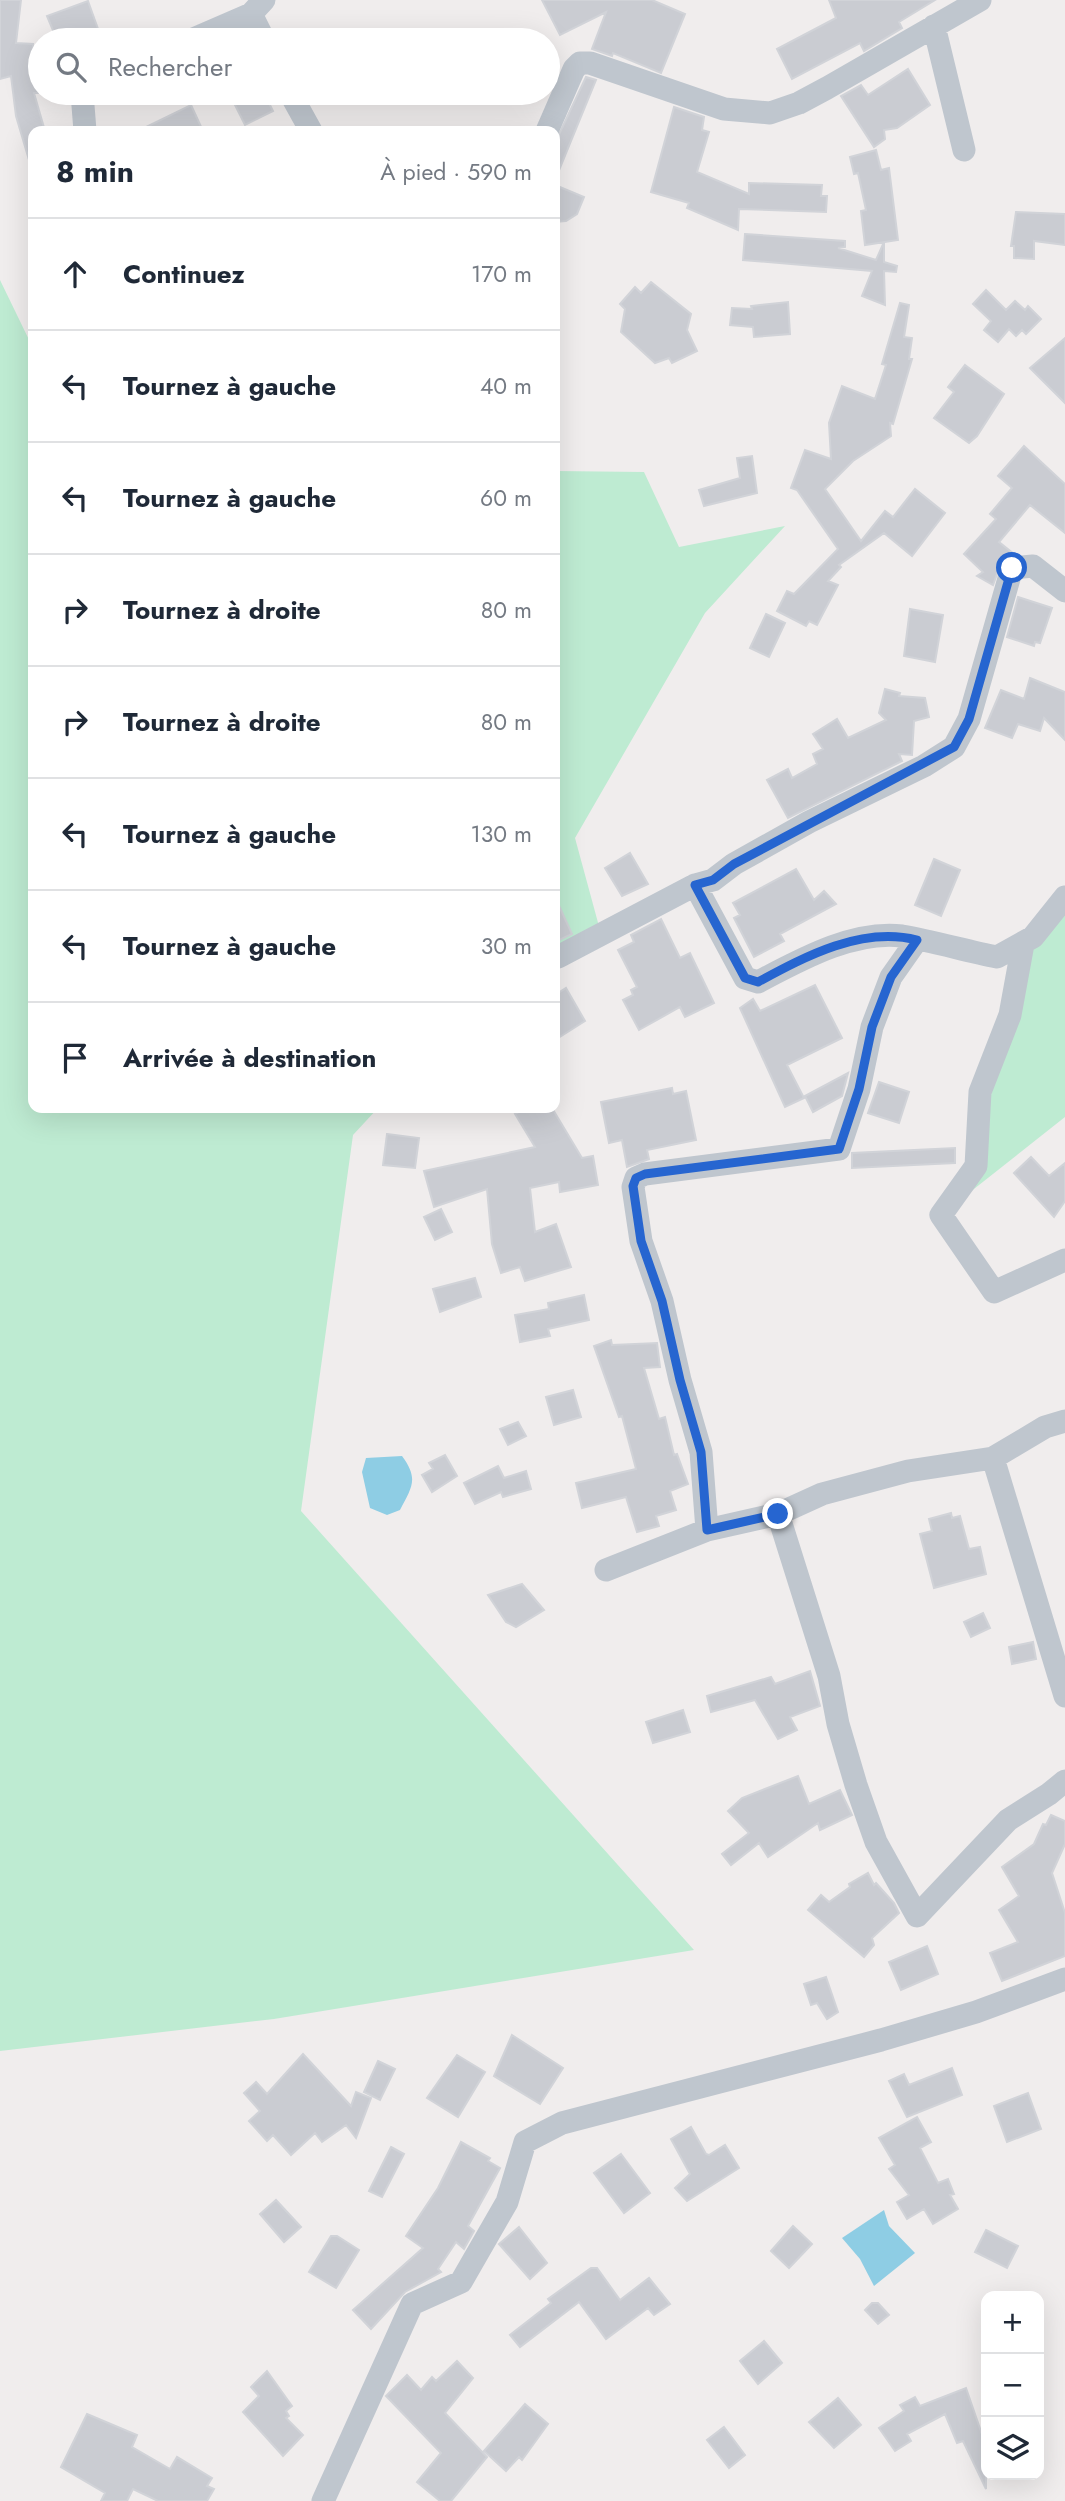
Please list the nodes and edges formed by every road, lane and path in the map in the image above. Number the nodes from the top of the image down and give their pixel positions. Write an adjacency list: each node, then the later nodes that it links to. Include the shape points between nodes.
1 (980, 0): 3 (street)
2 (257, 7): 4 (street); 5 (street)
3 (934, 26): 6 (street, via 799,103 770,113 724,108 590,63 580,63 575,69); 13 (street)
4 (215, 28)
5 (261, 28)
6 (560, 102)
7 (83, 105): 10 (street)
8 (297, 105): 11 (street)
9 (559, 105): 12 (street)
10 (85, 126)
11 (308, 126)
12 (549, 126)
13 (964, 150)
14 (1065, 591): 15 (street, via 1033,566 1012,568 969,719 954,747 745,858 713,880)
15 (695, 885): 17 (street, via 745,978 752,981 863,938); 19 (street)
16 (1065, 897): 18 (street)
17 (917, 940): 18 (street, via 998,957); 24 (street, via 891,977 872,1027 859,1089 839,1149 645,1174 636,1178 633,1186 641,1241 662,1301 701,1452)
18 (1023, 944): 20 (street, via 1010,1015 980,1092 976,1166 941,1215 994,1292)
19 (560, 956)
20 (1065, 1260)
21 (1065, 1421): 22 (street, via 1045,1427)
22 (993, 1458): 23 (street, via 908,1471 822,1494); 26 (street)
23 (778, 1514): 24 (street); 27 (street, via 829,1676 856,1785 877,1842 917,1916 1008,1820)
24 (707, 1530): 25 (street)
25 (606, 1570)
26 (1065, 1696)
27 (1065, 1780)
28 (1065, 1979): 29 (street, via 881,2040 562,2123 525,2142 507,2202 461,2282 412,2304)
29 (323, 2501)

